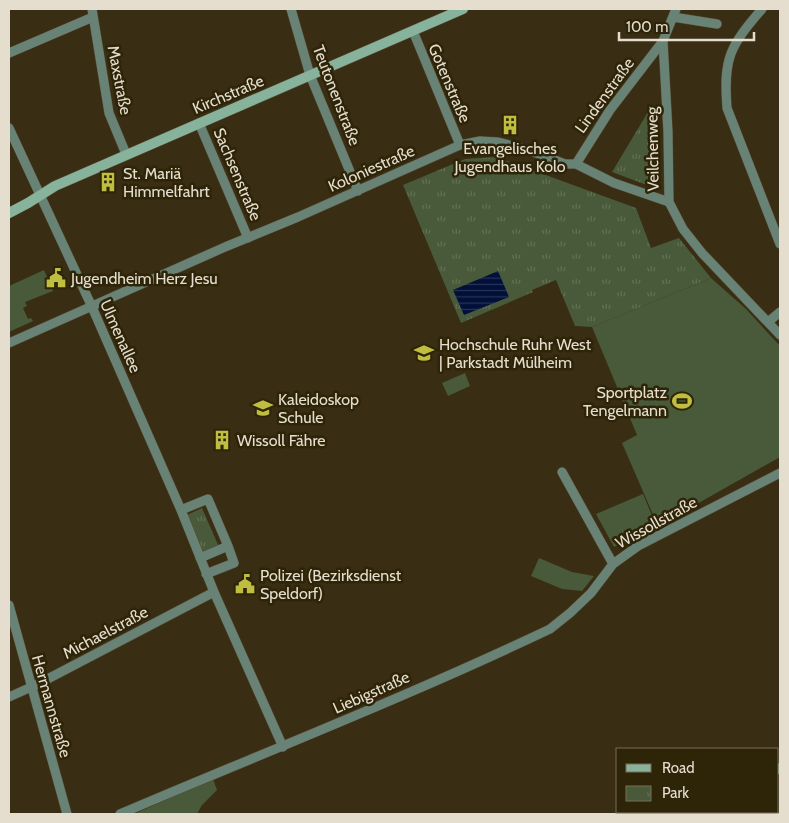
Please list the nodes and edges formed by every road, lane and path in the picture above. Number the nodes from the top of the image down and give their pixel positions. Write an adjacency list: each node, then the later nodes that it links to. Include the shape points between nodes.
1 (291, 9): 10 (street, Teutonenstraße)
2 (463, 9): 7 (street, Kirchstraße)
3 (762, 9): 21 (street, via 743,30 730,54 726,69 727,108)
4 (92, 13): 9 (street); 14 (street, Maxstraße, via 109,113)
5 (674, 13): 6 (street, Lindenstraße); 8 (street, Lindenstraße)
6 (717, 24)
7 (413, 32): 10 (street, Kirchstraße); 13 (street, Gotenstraße)
8 (663, 41): 15 (street, Lindenstraße, via 610,110); 18 (street, Veilchenweg)
9 (9, 53)
10 (310, 75): 11 (street, Kirchstraße); 16 (street, Teutonenstraße)
11 (200, 123): 14 (street, Kirchstraße); 20 (street, Sachsenstraße)
12 (9, 128): 17 (street, Ulmenallee)
13 (460, 145): 15 (street, Koloniestraße, via 498,142 531,150 565,164); 16 (street, Koloniestraße)
14 (126, 154): 17 (street, Kirchstraße)
15 (576, 164): 18 (street, Koloniestraße, via 614,183)
16 (358, 190): 20 (street, Koloniestraße)
17 (40, 195): 19 (street, Kirchstraße); 22 (street, Ulmenallee)
18 (669, 202): 24 (street, Veilchenweg, via 683,229 702,253)
19 (9, 213)
20 (248, 238): 22 (street, Koloniestraße)
21 (780, 244)
22 (92, 307): 26 (street, Koloniestraße); 29 (street, Ulmenallee)
23 (780, 312): 24 (street)
24 (768, 322): 25 (street, Veilchenweg)
25 (780, 335)
26 (9, 344)
27 (562, 472): 32 (street, Wissollstraße)
28 (780, 473): 32 (street, Wissollstraße, via 638,546)
29 (181, 510): 30 (street, via 208,499); 31 (street, Ulmenallee)
30 (228, 546): 31 (street); 33 (street, via 234,563)
31 (200, 558): 33 (street, Ulmenallee)
32 (613, 564): 38 (street, Liebigstraße, via 591,593 550,629)
33 (206, 574): 34 (street, Ulmenallee)
34 (214, 592): 36 (street, Michaelstraße); 38 (street, Ulmenallee)
35 (9, 605): 36 (street, Hermannstraße)
36 (31, 687): 37 (street, Michaelstraße); 39 (street, Hermannstraße)
37 (9, 697)
38 (283, 746): 40 (street, Liebigstraße)
39 (68, 814)
40 (120, 814)

